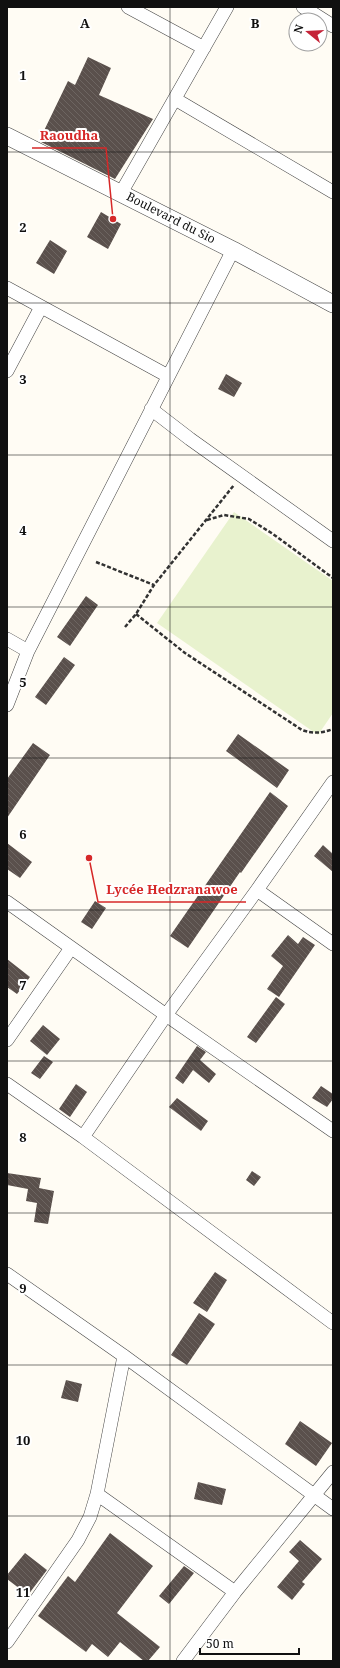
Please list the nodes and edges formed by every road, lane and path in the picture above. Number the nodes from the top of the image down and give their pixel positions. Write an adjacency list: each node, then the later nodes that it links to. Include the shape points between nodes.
1 (128, 7): 5 (street)
2 (227, 7): 5 (street)
3 (303, 7): 4 (street)
4 (333, 26)
5 (204, 48): 6 (street)
6 (175, 99): 8 (street); 9 (street)
7 (7, 136): 9 (street, Boulevard du Sio)
8 (333, 192)
9 (121, 193): 10 (street, Boulevard du Sio)
10 (233, 250): 12 (street, Boulevard du Sio); 15 (street)
11 (7, 288): 13 (street)
12 (333, 304)
13 (41, 307): 14 (street); 15 (street)
14 (7, 371)
15 (168, 376): 16 (street)
16 (151, 409): 17 (street); 26 (street)
17 (243, 476): 18 (path); 19 (street)
18 (206, 520): 21 (path, via 224,515 249,519); 22 (path)
19 (333, 541)
20 (96, 562): 22 (path)
21 (333, 578)
22 (154, 585): 23 (path)
23 (136, 614): 24 (path); 28 (path, via 185,653 302,730 311,733)
24 (125, 627)
25 (7, 640): 26 (street)
26 (28, 651): 27 (street)
27 (7, 705)
28 (333, 729)
29 (333, 782): 30 (street)
30 (258, 890): 32 (street); 34 (street)
31 (7, 902): 33 (street)
32 (333, 944)
33 (71, 948): 34 (street); 35 (street)
34 (166, 1015): 37 (street); 38 (street)
35 (7, 1040)
36 (7, 1084): 38 (street)
37 (333, 1131)
38 (83, 1137): 40 (street)
39 (7, 1274): 41 (street)
40 (333, 1323)
41 (124, 1356): 43 (street); 44 (street)
42 (333, 1472): 44 (street)
43 (97, 1494): 46 (street); 47 (street, via 90,1517 78,1540)
44 (315, 1494): 45 (street); 46 (street)
45 (333, 1509)
46 (235, 1592): 48 (street)
47 (7, 1642)
48 (183, 1661)

